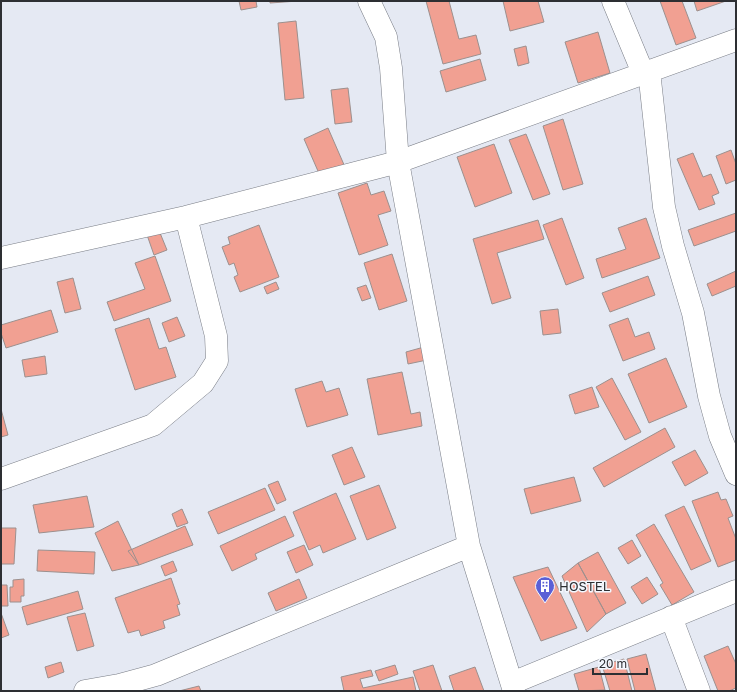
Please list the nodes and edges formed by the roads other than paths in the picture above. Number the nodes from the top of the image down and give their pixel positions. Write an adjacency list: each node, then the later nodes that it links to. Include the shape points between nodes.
1 (369, 1): 5 (street, via 386,37 391,68)
2 (613, 1): 4 (street)
3 (736, 40): 4 (street)
4 (646, 72): 5 (street); 8 (street, via 664,208 672,246 693,313 709,396 720,436)
5 (398, 162): 6 (street); 10 (street)
6 (186, 217): 7 (street); 9 (street, via 216,336 216,361 203,383 153,425)
7 (1, 258)
8 (736, 474)
9 (1, 479)
10 (469, 546): 13 (street); 14 (street, via 156,675)
11 (736, 591): 12 (street)
12 (671, 617): 13 (street); 15 (street)
13 (513, 687)
14 (85, 691)
15 (699, 691)

